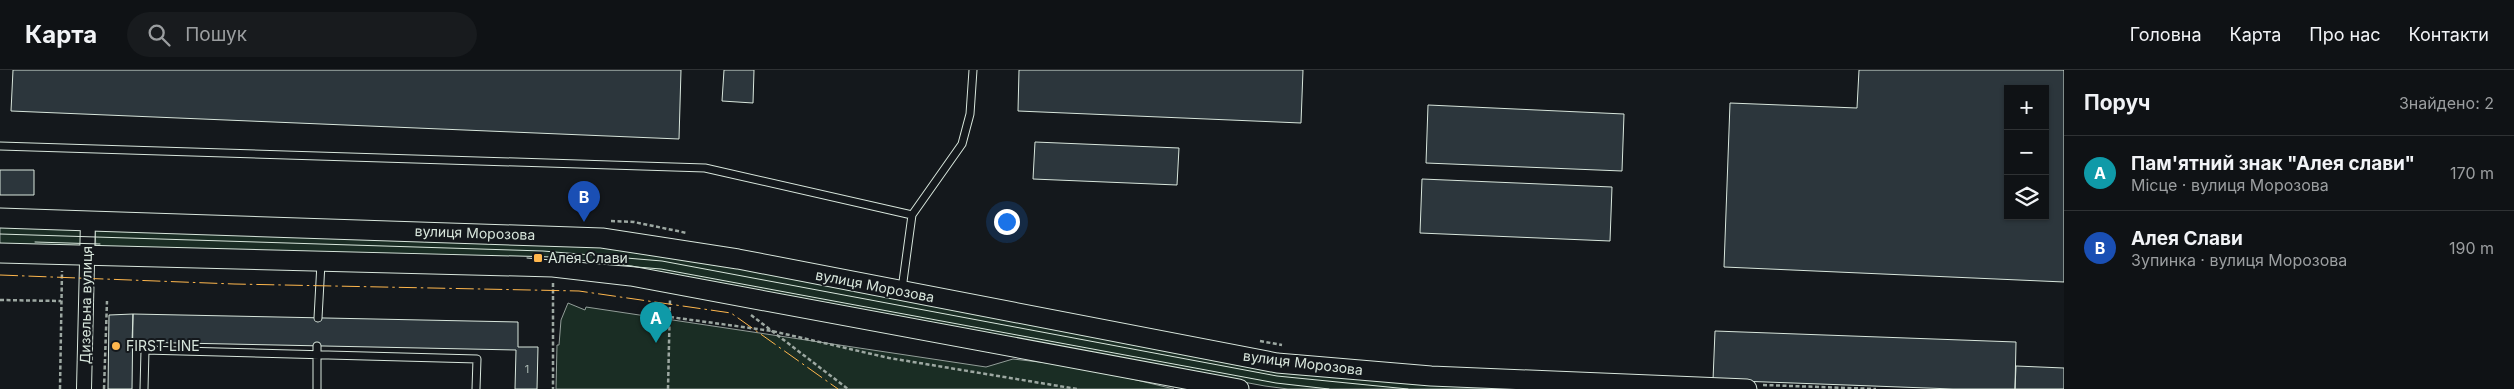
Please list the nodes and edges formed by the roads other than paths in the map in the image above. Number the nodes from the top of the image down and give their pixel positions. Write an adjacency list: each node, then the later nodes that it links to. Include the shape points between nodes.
1 (973, 70): 3 (lane, via 970,114 962,144)
2 (0, 146): 3 (lane, via 706,168)
3 (912, 215): 9 (lane)
4 (0, 218): 5 (main road, вулиця Морозова)
5 (88, 220): 7 (street, Дизельна вулиця); 9 (main road, вулиця Морозова, via 602,238 661,245)
6 (0, 253): 7 (main road)
7 (87, 256): 8 (main road); 13 (street, Дизельна вулиця)
8 (322, 261): 10 (lane); 17 (main road, via 553,267 670,282)
9 (902, 292): 18 (main road, вулиця Морозова, via 1277,363 1431,376)
10 (318, 318)
11 (317, 346): 12 (lane)
12 (317, 356): 14 (lane, via 145,350); 15 (lane); 16 (lane, via 477,359)
13 (84, 389)
14 (144, 389)
15 (317, 389)
16 (476, 389)
17 (1239, 389)
18 (1747, 389)

